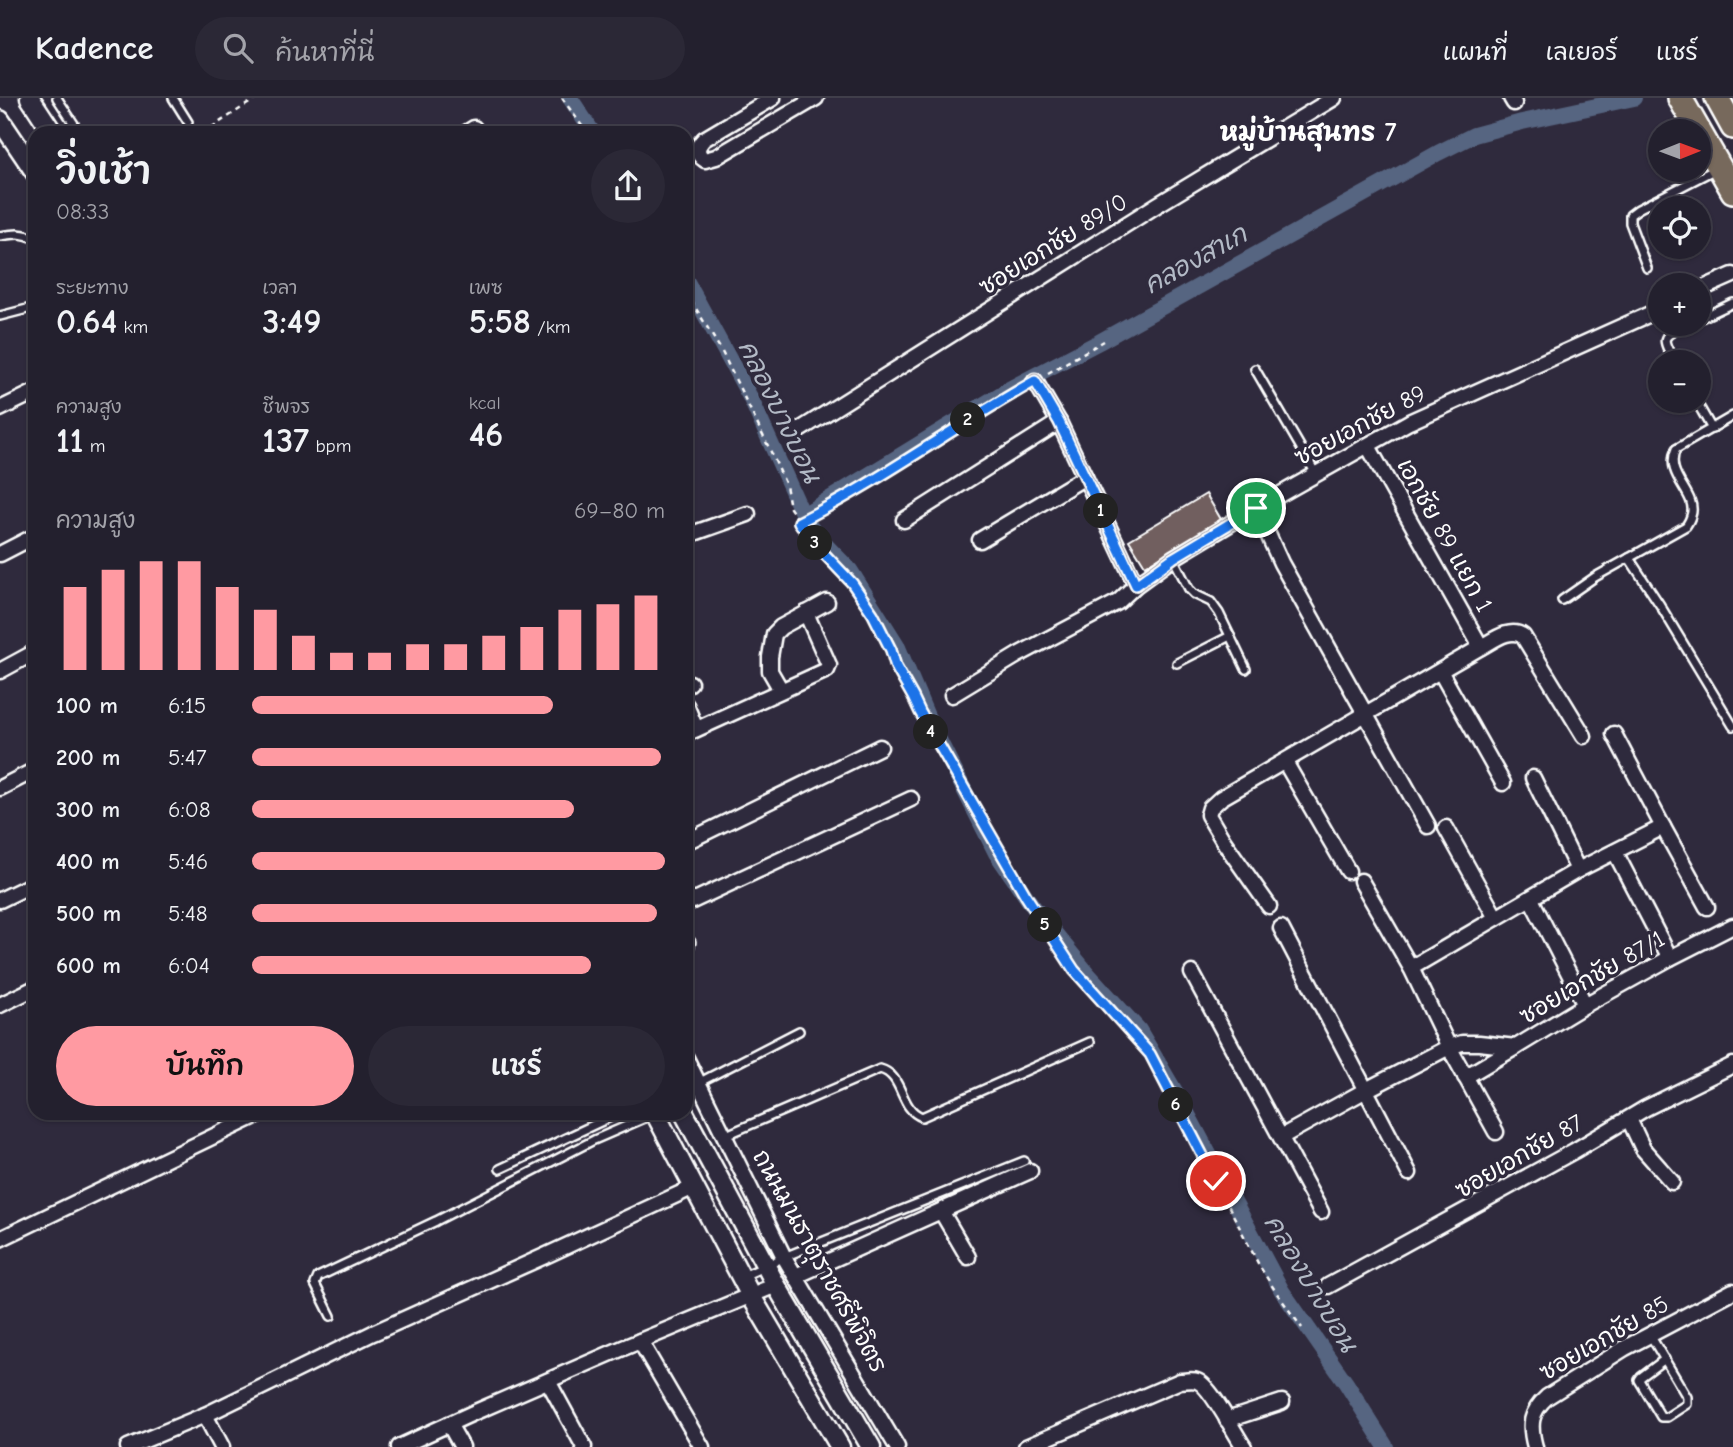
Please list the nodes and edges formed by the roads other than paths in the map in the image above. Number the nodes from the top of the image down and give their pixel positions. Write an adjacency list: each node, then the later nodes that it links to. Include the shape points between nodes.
1 (30, 98): 11 (street)
2 (57, 98): 12 (lane)
3 (173, 98): 10 (lane)
4 (773, 98): 5 (street, via 704,139 698,148 701,158 716,157)
5 (816, 98)
6 (1334, 98): 35 (street, ซอยเอกชัย 89/0)
7 (1718, 99): 13 (main road)
8 (1683, 103): 15 (main road)
9 (0, 120): 14 (street)
10 (188, 122)
11 (48, 126)
12 (75, 126)
13 (1733, 127)
14 (28, 162)
15 (1720, 167): 16 (main road); 19 (lane, via 1630,215)
16 (1733, 191)
17 (28, 235): 18 (lane)
18 (0, 236)
19 (1647, 268)
20 (1733, 275): 21 (street)
21 (1711, 285)
22 (1733, 303): 24 (lane)
23 (28, 307): 26 (lane)
24 (1711, 313)
25 (1648, 315): 36 (street, ซอยเอกชัย 89, via 1430,412)
26 (0, 316)
27 (1255, 369): 37 (lane)
28 (1035, 381): 33 (street)
29 (28, 395): 30 (street)
30 (0, 409)
31 (1703, 413): 34 (lane)
32 (1733, 416): 34 (lane)
33 (1059, 422): 38 (street); 41 (street)
34 (1712, 429): 47 (lane, via 1676,449 1672,457 1672,467 1692,505 1686,526)
35 (798, 431)
36 (1368, 446): 37 (street, ซอยเอกชัย 89); 53 (street, เอกชัย 89 แยก 1)
37 (1316, 475): 39 (street, ซอยเอกชัย 89)
38 (1085, 477): 44 (street); 48 (street)
39 (1256, 508): 46 (street, ซอยเอกชัย 89); 61 (street, via 1281,563)
40 (748, 514): 42 (street)
41 (904, 520)
42 (693, 534)
43 (28, 540): 45 (street)
44 (980, 540)
45 (0, 554)
46 (1173, 558): 48 (street, ซอยเอกชัย 89); 52 (lane, via 1189,589 1211,602)
47 (1629, 558): 49 (lane); 62 (lane)
48 (1136, 585): 60 (street, ซอยเอกชัย 89, via 1118,602)
49 (1562, 600)
50 (827, 602): 51 (street)
51 (806, 613): 59 (street, via 774,634 770,671); 59 (street, via 829,668)
52 (1230, 636): 55 (lane); 56 (lane)
53 (1481, 647): 58 (street); 65 (street, via 1519,632)
54 (28, 656): 57 (street)
55 (1177, 663)
56 (1246, 668)
57 (0, 671)
58 (1440, 671): 61 (street); 70 (street)
59 (781, 690): 63 (street)
60 (952, 695)
61 (1365, 715): 67 (street); 73 (street)
62 (1733, 726)
63 (693, 731)
64 (1614, 734): 74 (street)
65 (1584, 736)
66 (880, 747): 76 (street)
67 (1285, 762): 79 (street); 85 (street, via 1221,798 1208,813)
68 (28, 774): 71 (street)
69 (1533, 778): 78 (street)
70 (1503, 783)
71 (0, 788)
72 (911, 799): 84 (street)
73 (1428, 826)
74 (1662, 827): 77 (street); 86 (street)
75 (1446, 828): 87 (street)
76 (693, 839)
77 (1615, 852): 78 (street); 90 (street)
78 (1578, 870): 82 (street)
79 (1348, 871)
80 (1361, 881): 91 (street)
81 (28, 886): 83 (street)
82 (1531, 899): 87 (street); 95 (street)
83 (0, 900)
84 (693, 901)
85 (1269, 906)
86 (1707, 906)
87 (1496, 918): 91 (street)
88 (1733, 926): 90 (street, ซอยเอกชัย 87/1)
89 (1281, 928): 104 (street)
90 (1670, 958): 95 (street, ซอยเอกชัย 87/1)
91 (1411, 968): 98 (street)
92 (1192, 973): 113 (street)
93 (28, 991): 94 (street)
94 (0, 1005)
95 (1585, 1005): 99 (street, ซอยเอกชัย 87/1)
96 (799, 1031): 103 (lane)
97 (1090, 1042): 112 (lane, via 922,1117 912,1111 895,1078 880,1069)
98 (1449, 1047): 99 (street, ซอยเอกชัย 87/1, via 1479,1043); 102 (street); 104 (street, ซอยเอกชัย 87/1)
99 (1516, 1047): 102 (street)
100 (1733, 1065): 105 (street, ซอยเอกชัย 87)
101 (693, 1073): 103 (street, ถนนมนธาตุราชศรีพิจิตร)
102 (1465, 1077): 111 (street)
103 (698, 1083): 112 (street, ถนนมนธาตุราชศรีพิจิตร)
104 (1366, 1090): 113 (street, ซอยเอกชัย 87/1); 116 (street)
105 (1629, 1119): 117 (street, via 1643,1149); 128 (street, ซอยเอกชัย 87)
106 (247, 1120): 121 (street)
107 (604, 1120): 115 (lane)
108 (639, 1120): 131 (lane, via 318,1277 315,1284)
109 (659, 1120): 118 (street)
110 (688, 1120): 124 (street, ถนนมนธาตุราชศรีพิจิตร)
111 (1496, 1132)
112 (724, 1136): 122 (street, ถนนมนธาตุราชศรีพิจิตร)
113 (1281, 1137): 120 (street)
114 (1027, 1166): 119 (street); 122 (lane)
115 (500, 1169)
116 (1409, 1173)
117 (1672, 1182)
118 (694, 1187): 126 (street); 137 (street)
119 (941, 1211): 123 (street); 125 (street)
120 (1321, 1212)
121 (0, 1239)
122 (784, 1257): 124 (lane); 125 (street, ถนนมนธาตุราชศรีพิจิตร)
123 (968, 1258)
124 (766, 1266): 126 (lane); 127 (street, ถนนมนธาตุราชศรีพิจิตร)
125 (796, 1276): 148 (street, ถนนมนธาตุราชศรีพิจิตร)
126 (741, 1277): 130 (street)
127 (776, 1285): 130 (street); 147 (street, ถนนมนธาตุราชศรีพิจิตร)
128 (1328, 1286)
129 (1733, 1292): 132 (street, ซอยเอกชัย 85)
130 (751, 1296): 133 (street); 146 (street)
131 (331, 1316)
132 (1650, 1335): 134 (lane); 151 (street, ซอยเอกชัย 85, via 1562,1386 1536,1407 1532,1422)
133 (640, 1341): 135 (street); 145 (street)
134 (1665, 1359): 134 (lane, via 1688,1401 1663,1418 1639,1380)
135 (548, 1381): 139 (street); 144 (street)
136 (1282, 1402): 138 (street)
137 (205, 1415): 140 (street); 141 (street)
138 (1227, 1420): 149 (street, via 1199,1381 1180,1381); 150 (street)
139 (449, 1424): 142 (street); 143 (street)
140 (128, 1447)
141 (222, 1447)
142 (399, 1447)
143 (462, 1447)
144 (584, 1447)
145 (702, 1447)
146 (841, 1447)
147 (871, 1447)
148 (897, 1447)
149 (1026, 1447)
150 (1244, 1447)
151 (1535, 1447)

